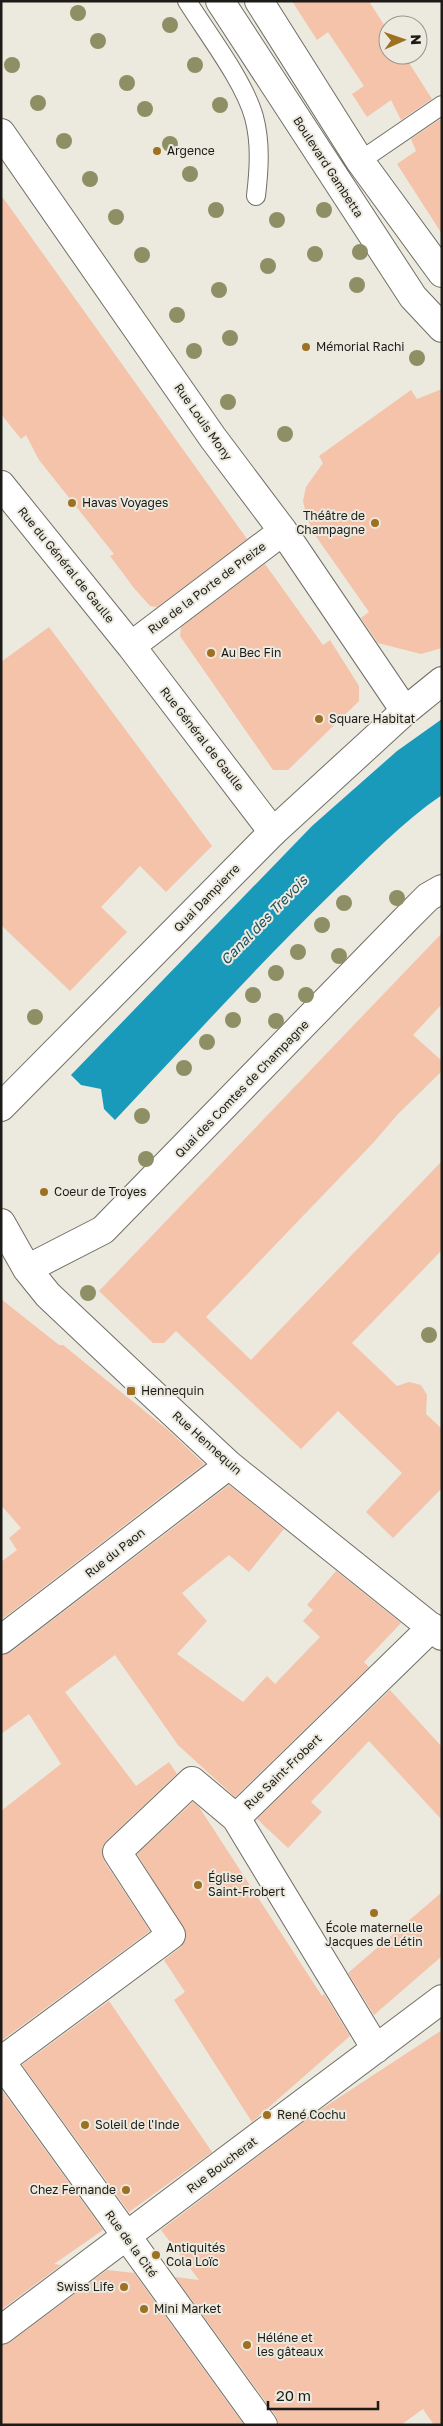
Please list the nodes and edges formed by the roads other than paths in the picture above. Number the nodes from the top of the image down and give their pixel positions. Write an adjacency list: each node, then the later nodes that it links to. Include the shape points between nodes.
1 (187, 1): 5 (lane)
2 (220, 1): 4 (street, Boulevard Gambetta)
3 (259, 1): 8 (street)
4 (261, 65): 5 (lane); 11 (street, Boulevard Gambetta, via 414,297)
5 (235, 76): 9 (lane, via 254,116 259,162)
6 (442, 106): 8 (lane)
7 (1, 133): 13 (street, Rue Louis Mony, via 213,438)
8 (360, 161): 10 (street)
9 (256, 196)
10 (442, 273)
11 (442, 328)
12 (1, 485): 14 (street, Rue du Général de Gaulle)
13 (283, 531): 14 (street, Rue de la Porte de Preize); 16 (street, Rue Louis Mony)
14 (131, 646): 17 (street, Rue Général de Gaulle)
15 (442, 681): 16 (street, Quai Dampierre)
16 (422, 700): 17 (street, Quai Dampierre)
17 (273, 832): 19 (street, Quai Dampierre)
18 (442, 889): 21 (street, Quai des Comtes de Champagne, via 428,897 406,919 102,1230)
19 (2, 1101)
20 (1, 1223): 21 (street, Rue Hennequin)
21 (27, 1269): 22 (street, Rue Hennequin, via 48,1295)
22 (229, 1465): 23 (street, Rue Hennequin); 24 (street, Rue du Paon)
23 (437, 1632): 25 (street, Rue Saint-Frobert)
24 (1, 1640)
25 (236, 1818): 27 (street); 28 (street, Rue Saint-Frobert, via 192,1781 117,1852 171,1935)
26 (442, 1999): 27 (street, Rue Boucherat)
27 (376, 2049): 29 (street, Rue Boucherat)
28 (1, 2062): 29 (street, Rue de la Cité)
29 (125, 2237): 30 (street, Rue Boucherat); 31 (street, Rue de la Cité)
30 (1, 2330)
31 (263, 2425)

